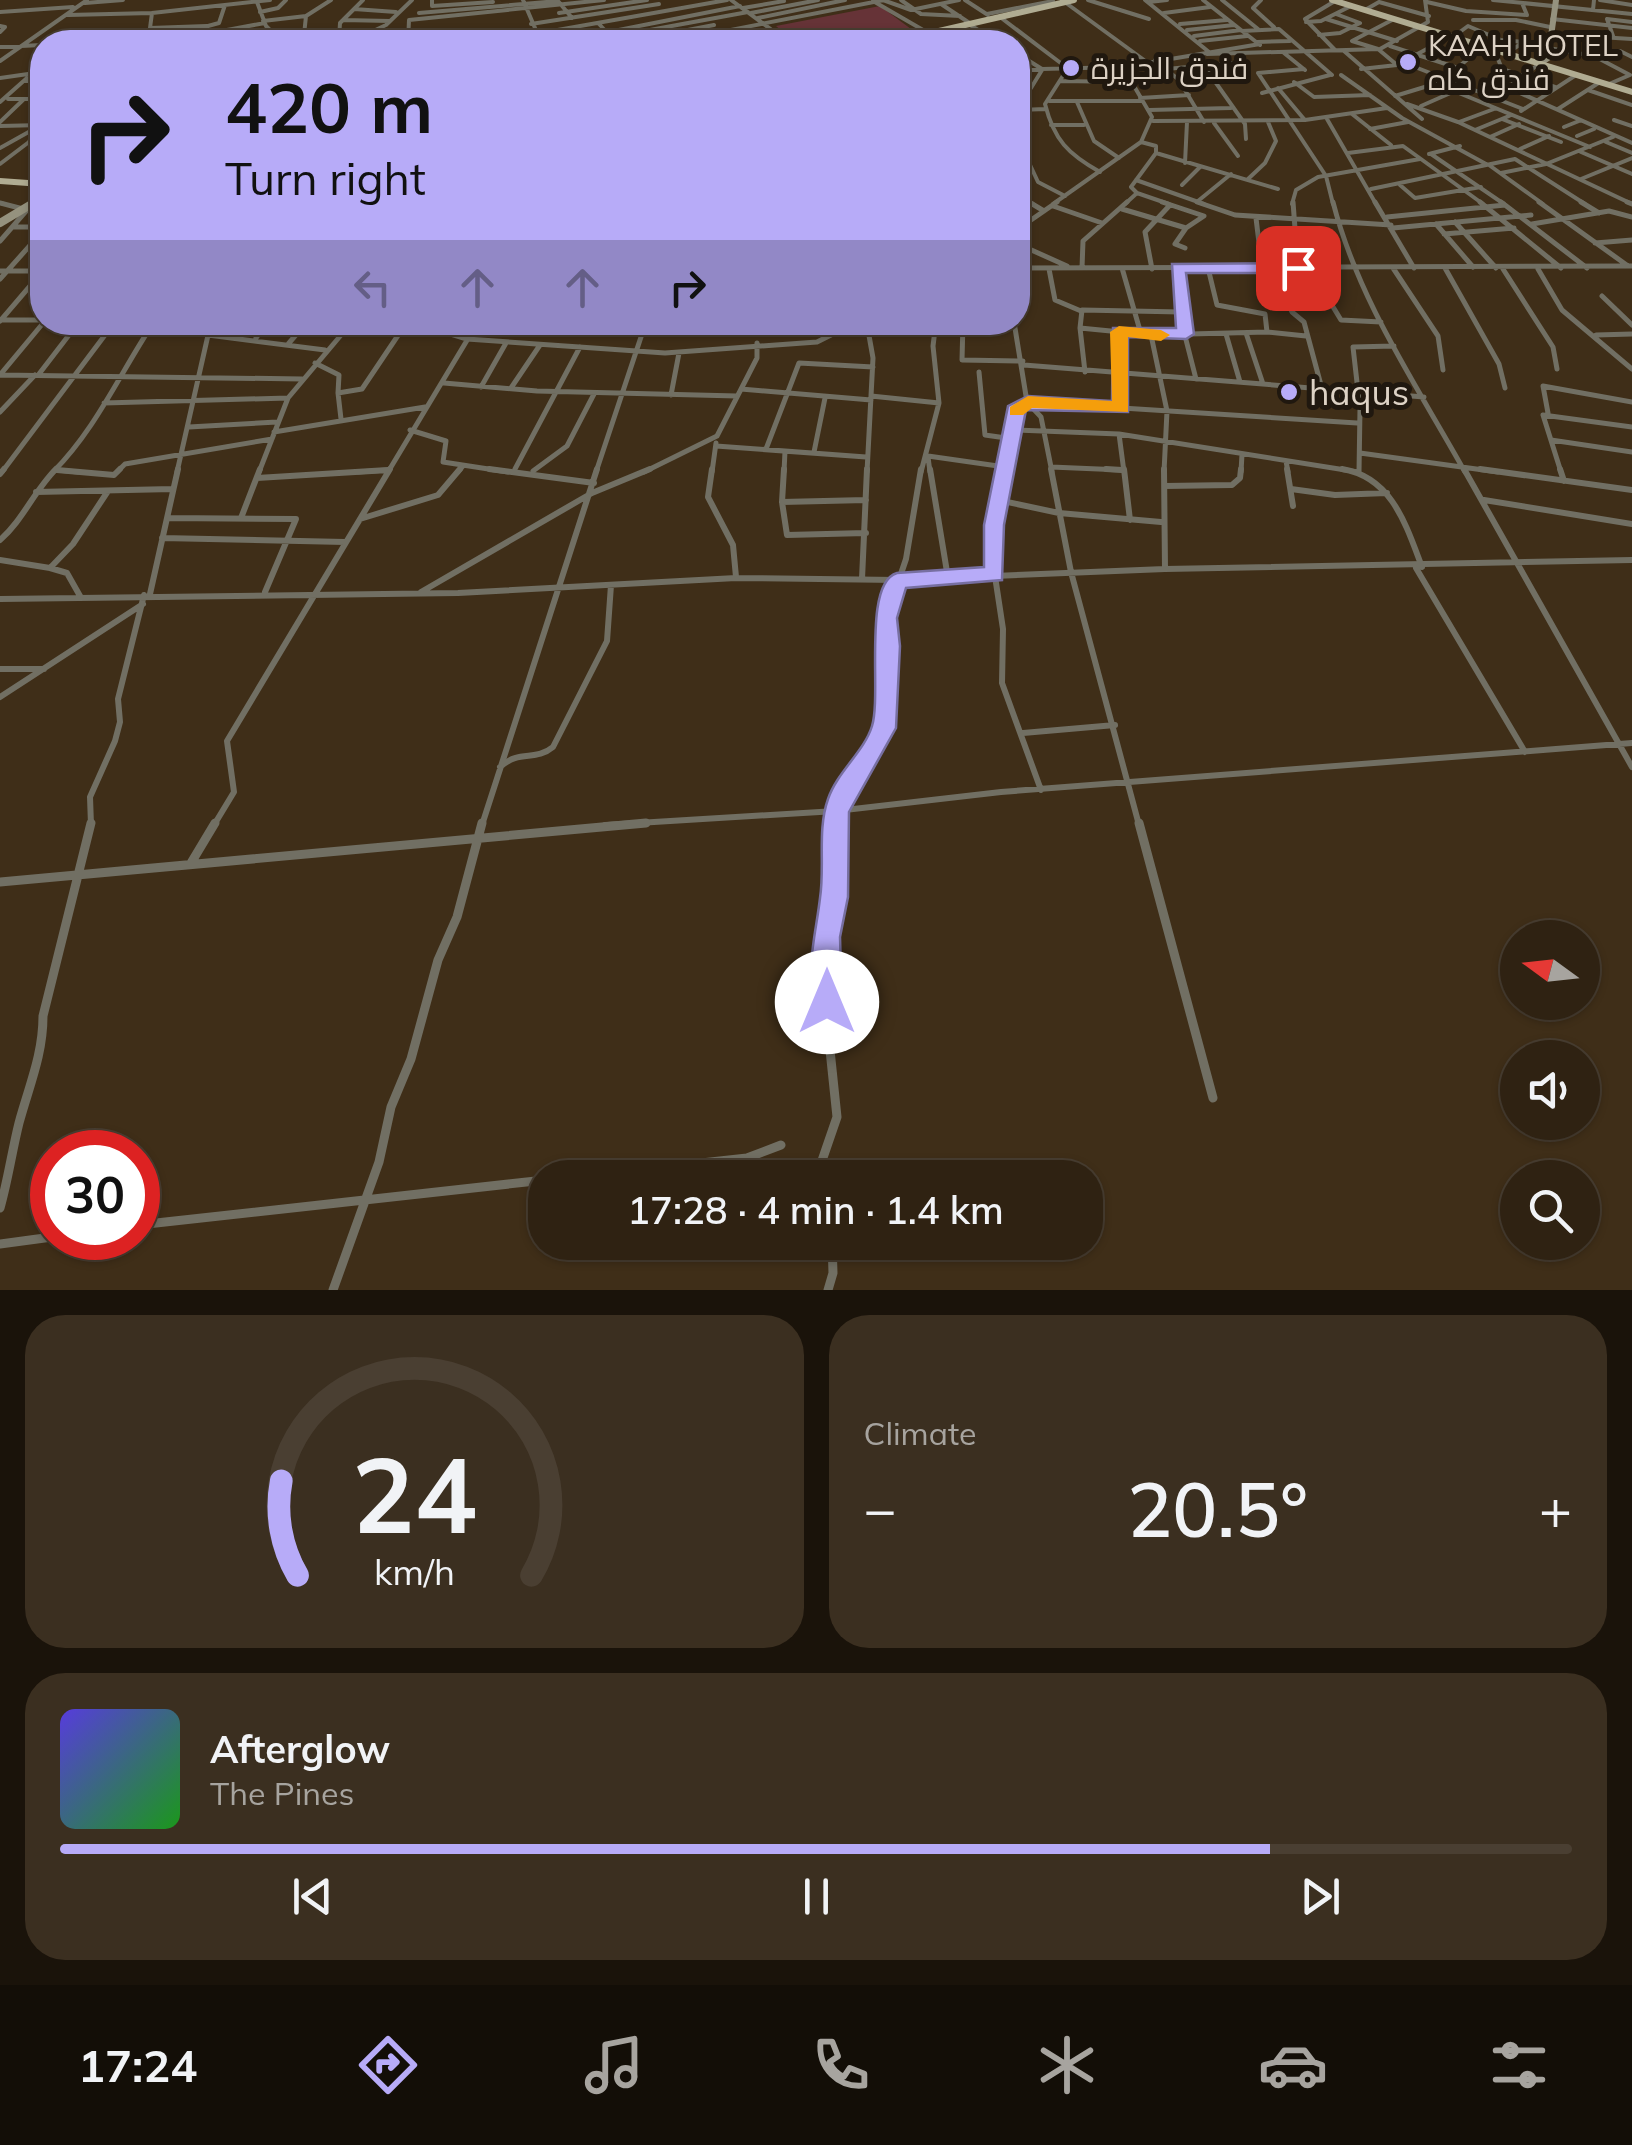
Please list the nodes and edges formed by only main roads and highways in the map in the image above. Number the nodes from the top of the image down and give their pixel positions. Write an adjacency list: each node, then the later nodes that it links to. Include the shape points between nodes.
1 (1334, 0): 3 (main road)
2 (1063, 1): 5 (main road)
3 (1352, 3): 6 (main road)
4 (1555, 3): 6 (main road, via 1548,58)
5 (950, 30)
6 (1540, 64): 7 (main road)
7 (1632, 92)
8 (0, 181): 9 (main road)
9 (30, 183)
10 (30, 207): 11 (main road)
11 (0, 224)

